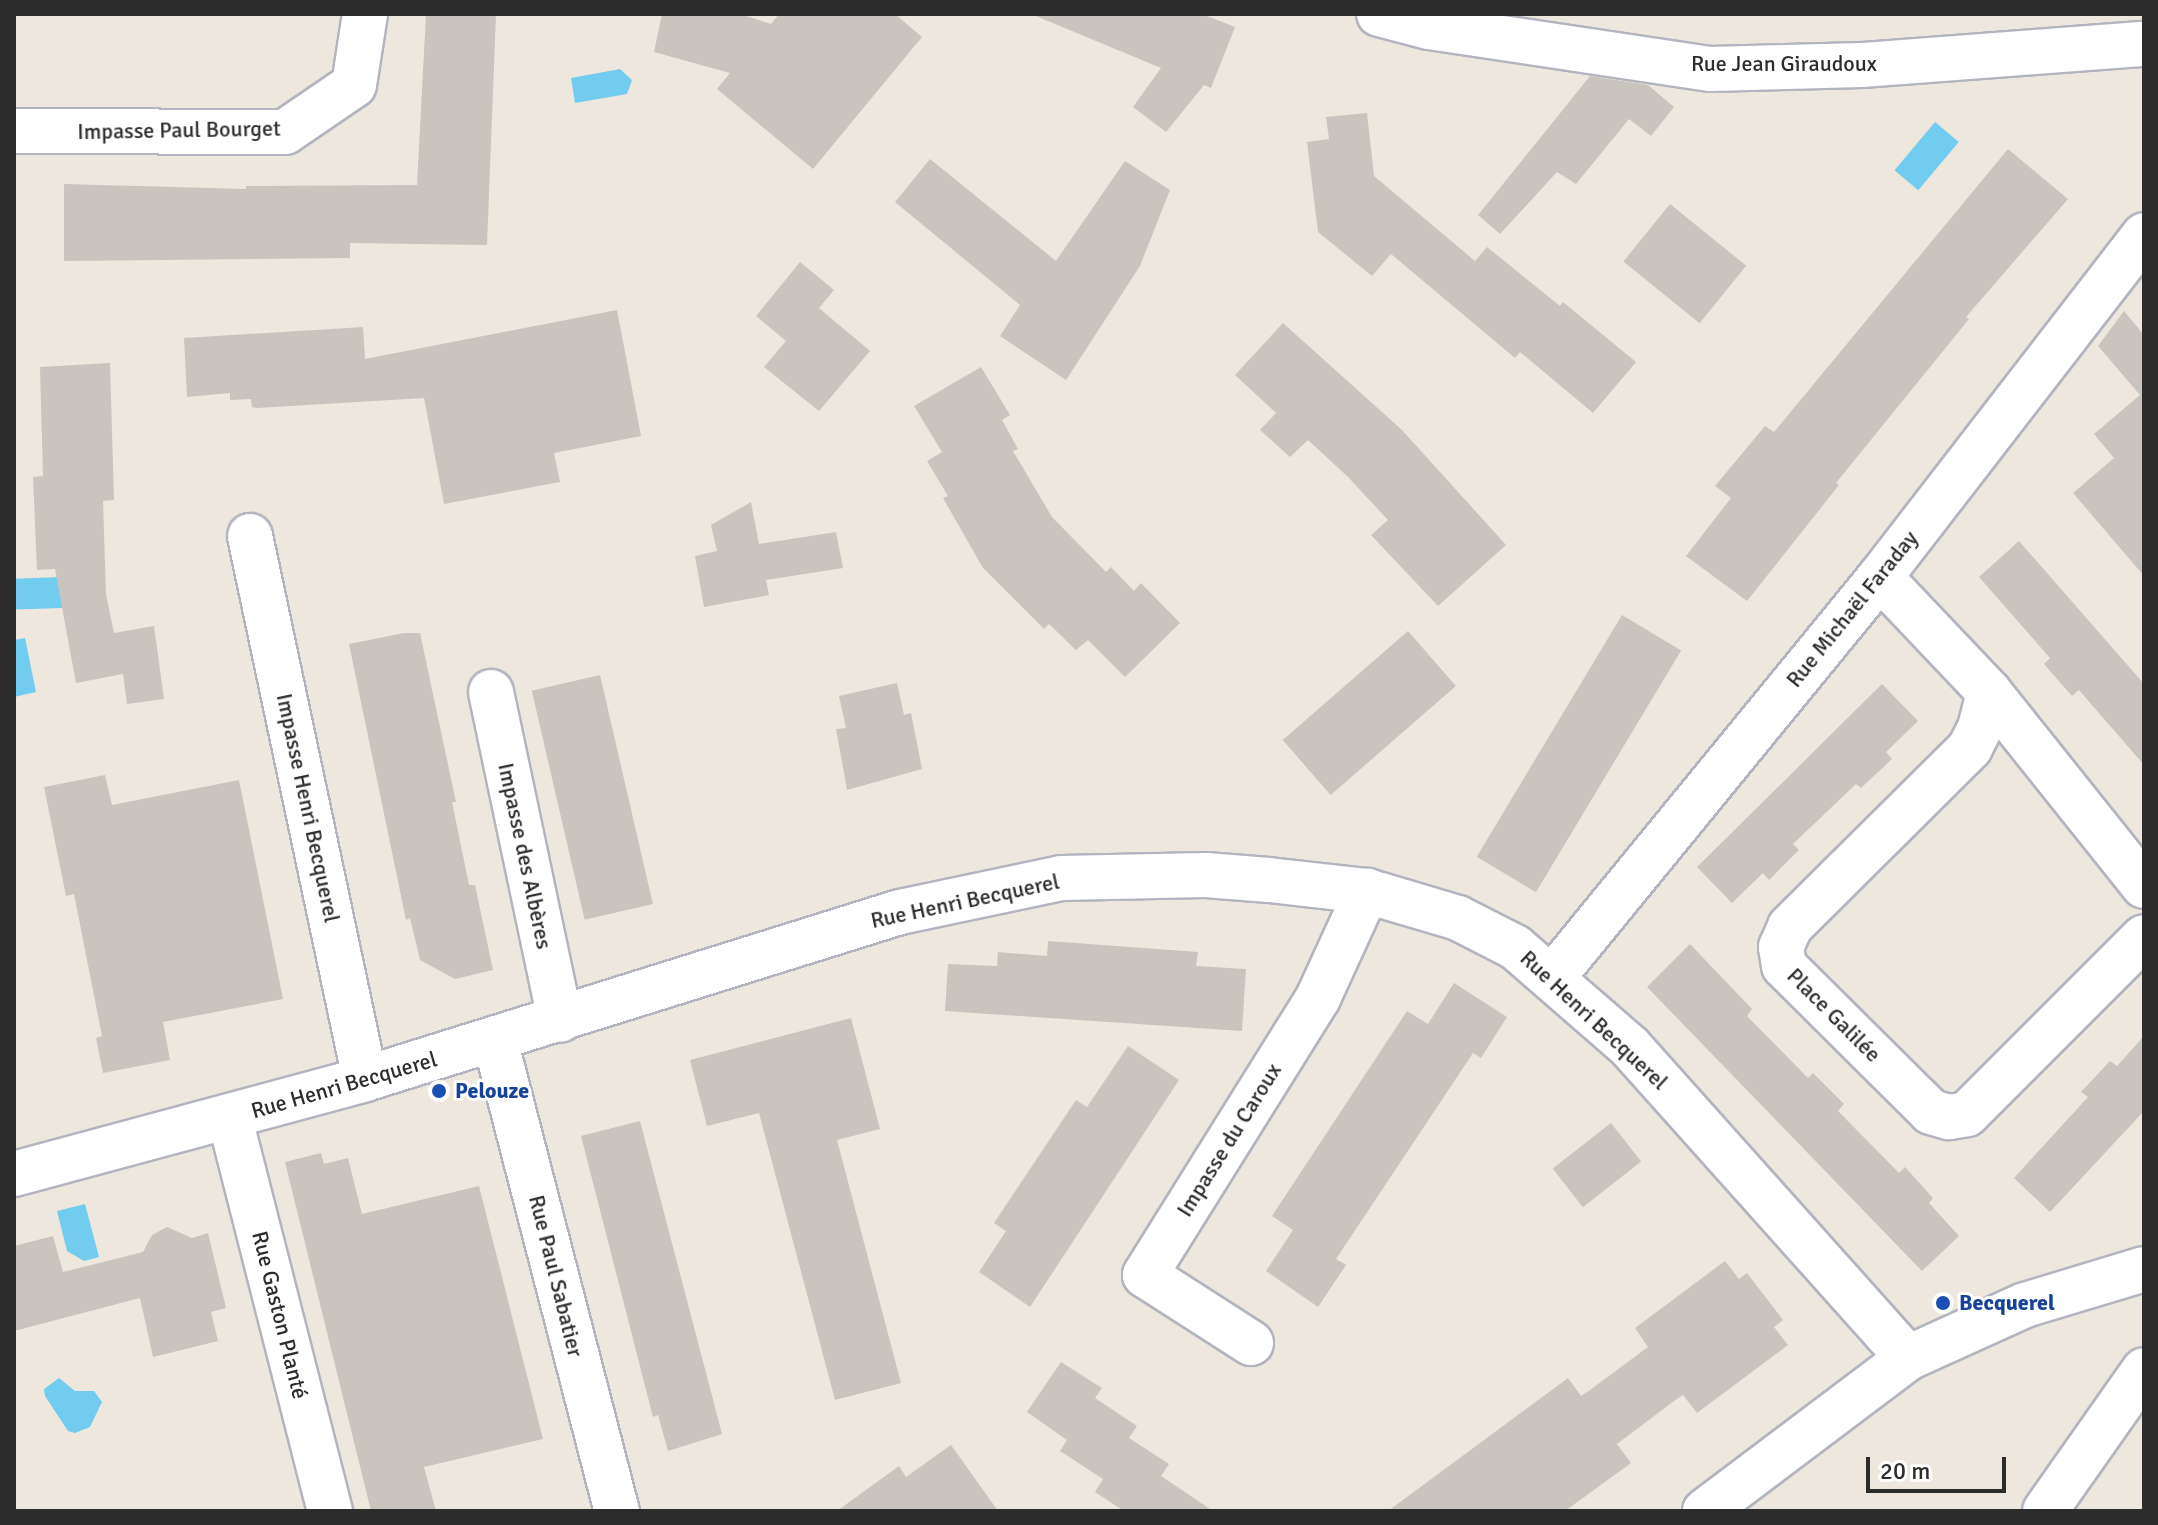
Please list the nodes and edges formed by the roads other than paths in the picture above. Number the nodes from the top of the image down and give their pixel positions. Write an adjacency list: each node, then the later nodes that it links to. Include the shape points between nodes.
1 (365, 14): 4 (street, Impasse Paul Bourget, via 354,85 285,132)
2 (1379, 14): 3 (street, Rue Jean Giraudoux, via 1429,27 1710,69 1862,65)
3 (2144, 44)
4 (14, 131)
5 (2144, 235): 7 (street, Rue Michaël Faraday)
6 (250, 536): 16 (street, Impasse Henri Becquerel)
7 (1880, 577): 9 (street); 13 (street, Rue Michaël Faraday)
8 (491, 692): 14 (street, Impasse des Albères)
9 (1989, 692): 10 (street); 12 (street, Place Galilée, via 1970,748 1790,927 1781,947 1784,966 1931,1112 1949,1117 1967,1114)
10 (2144, 886)
11 (1367, 891): 13 (street, Rue Henri Becquerel, via 1458,918 1515,947); 14 (street, Rue Henri Becquerel, via 1206,875 1061,878 900,912); 20 (street, Impasse du Caroux, via 1318,998 1145,1275)
12 (2144, 937)
13 (1552, 978): 21 (street, Rue Henri Becquerel, via 1630,1047)
14 (560, 1020): 15 (street, Rue Henri Becquerel)
15 (495, 1040): 16 (street, Rue Henri Becquerel); 24 (street, Rue Paul Sabatier)
16 (365, 1079): 17 (street, Rue Henri Becquerel)
17 (230, 1119): 18 (street, Rue Henri Becquerel); 23 (street, Rue Gaston Planté)
18 (14, 1174)
19 (2144, 1269): 21 (street, via 2025,1305)
20 (1251, 1343)
21 (1908, 1358): 25 (street)
22 (2144, 1370): 26 (street)
23 (330, 1511)
24 (617, 1511)
25 (1705, 1511)
26 (2045, 1511)

